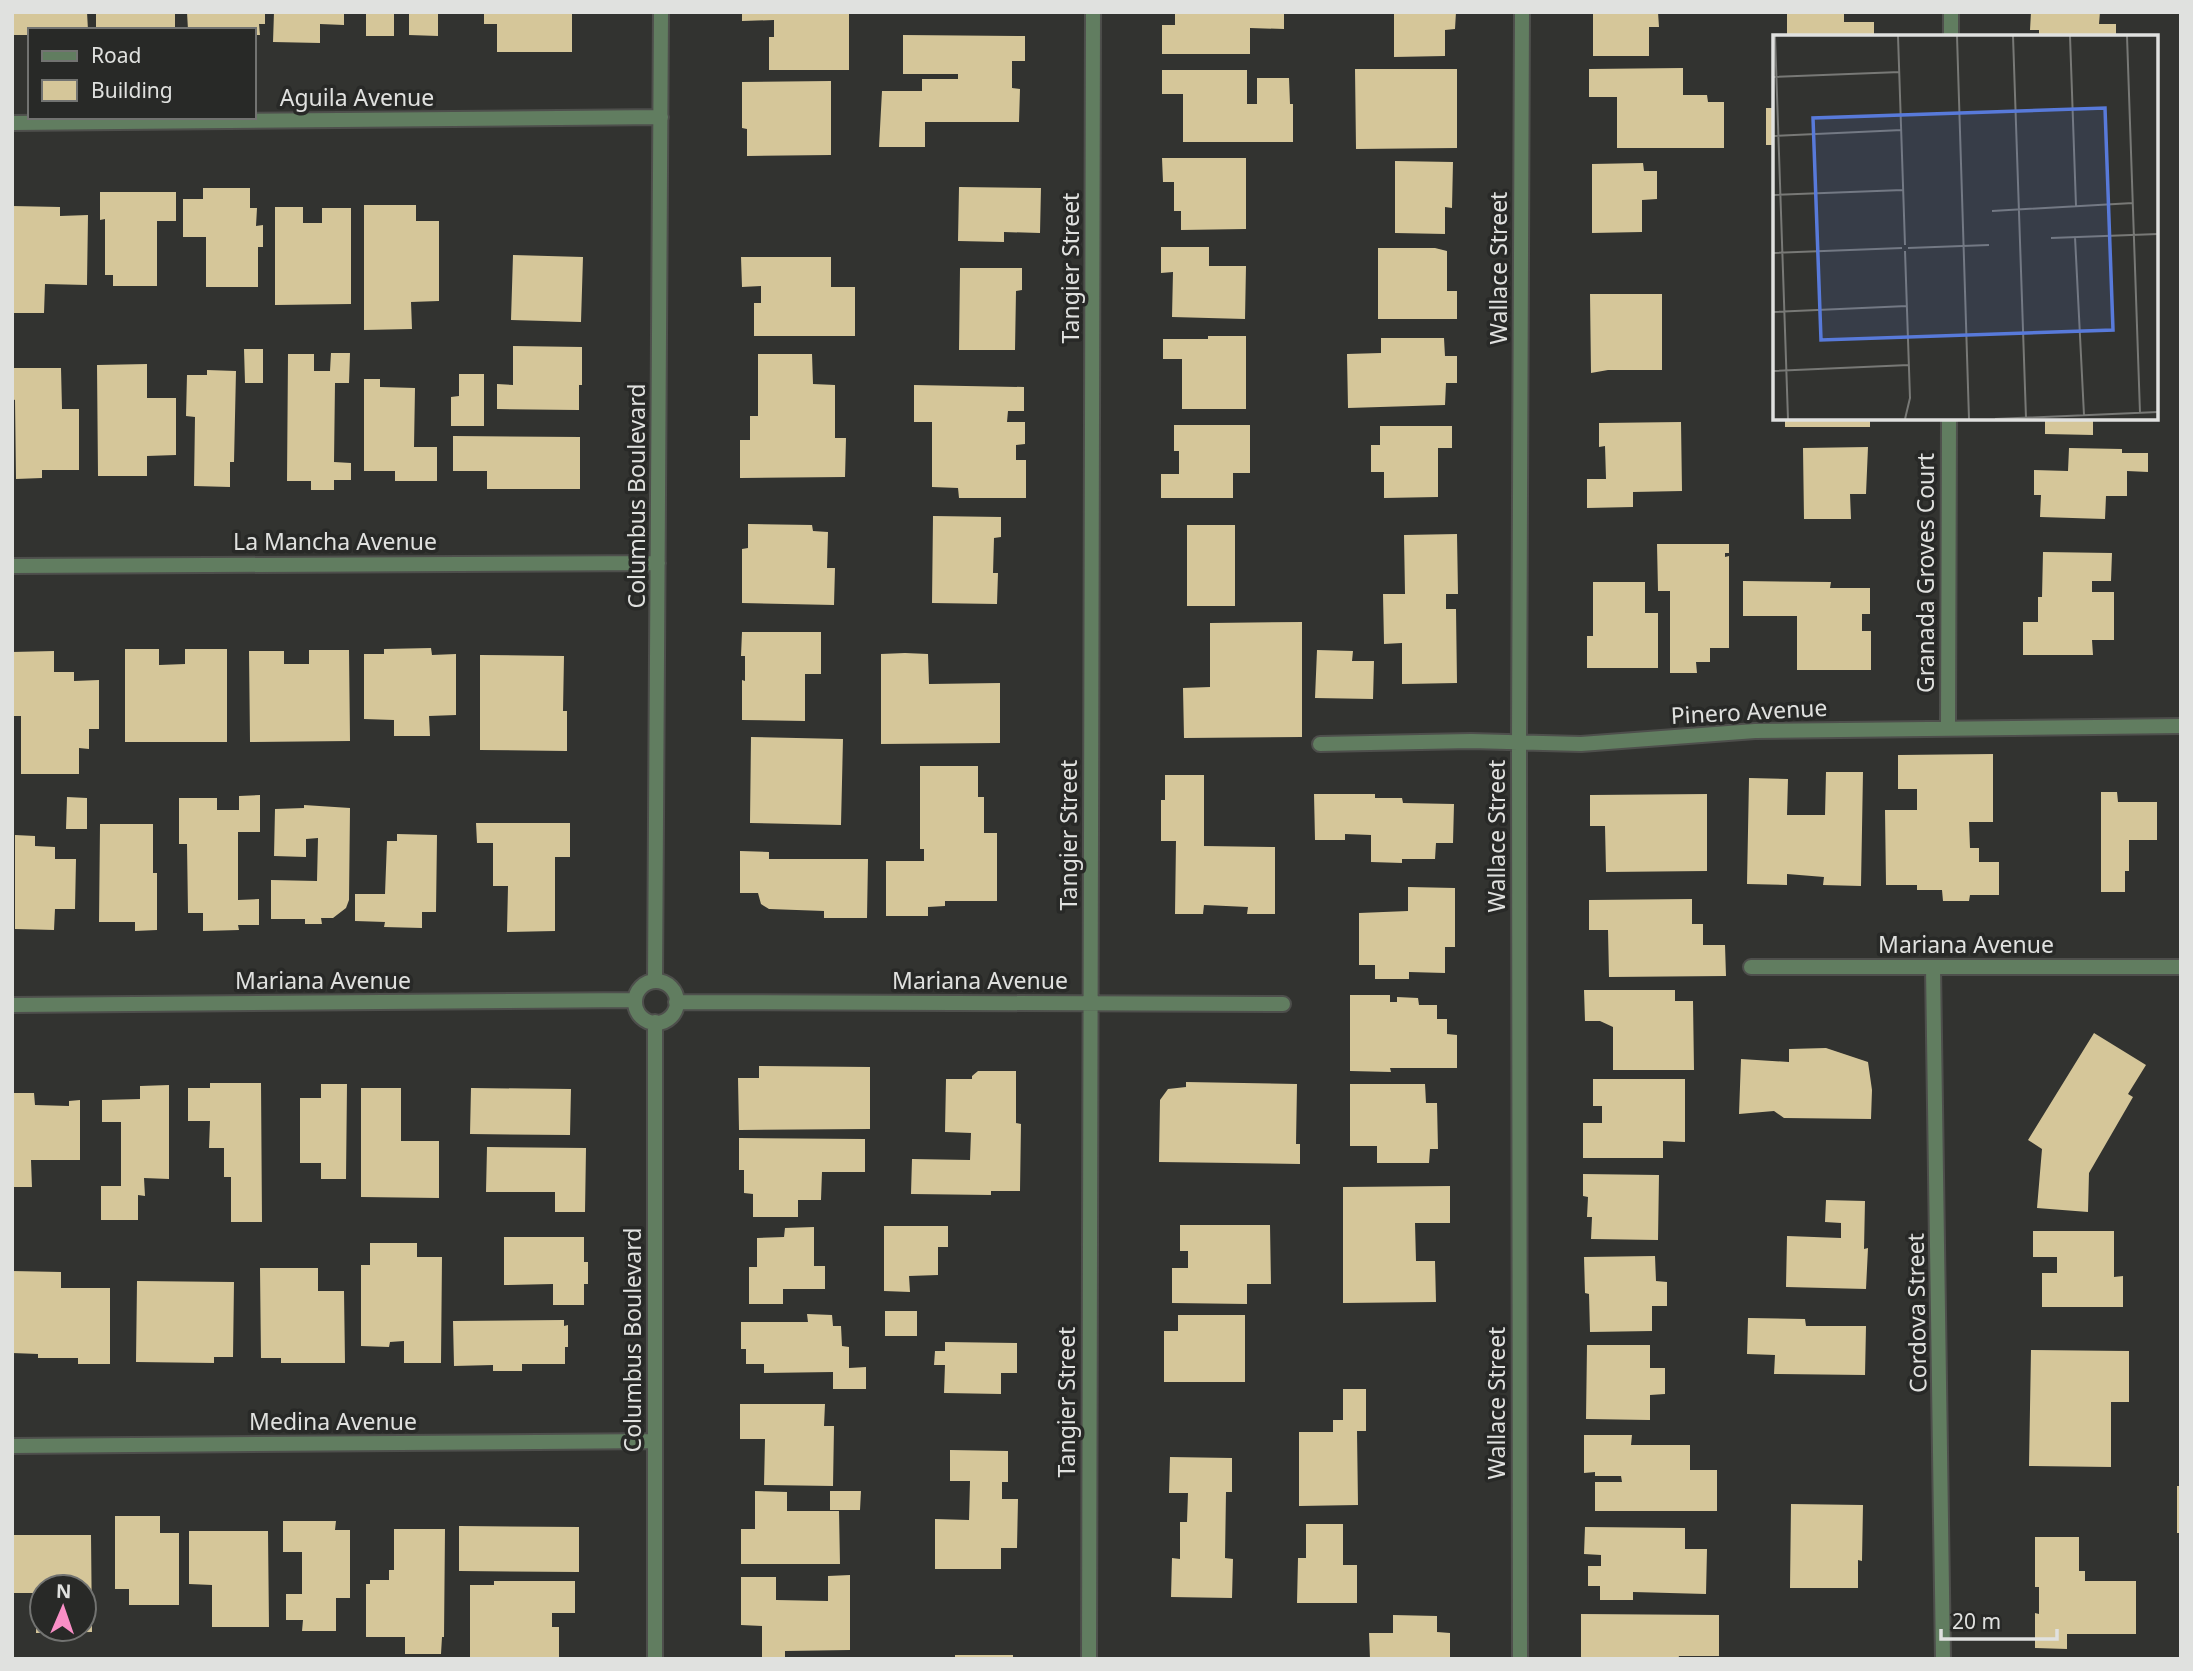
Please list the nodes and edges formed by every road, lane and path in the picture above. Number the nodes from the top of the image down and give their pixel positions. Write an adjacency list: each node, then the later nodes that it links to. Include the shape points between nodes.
1 (661, 12): 6 (street, Columbus Boulevard)
2 (1093, 12): 21 (street, Tangier Street)
3 (1522, 12): 13 (street, Wallace Street)
4 (1951, 12): 5 (street)
5 (1951, 35)
6 (661, 117): 7 (street, Aguila Avenue); 9 (street, Columbus Boulevard)
7 (12, 123)
8 (1949, 420): 12 (street, Granada Groves Court)
9 (658, 563): 10 (street, La Mancha Avenue); 18 (street, Columbus Boulevard)
10 (12, 566)
11 (2181, 726): 12 (street, Pinero Avenue)
12 (1948, 728): 13 (street, Pinero Avenue, via 1755,731 1581,744)
13 (1519, 742): 14 (street, Pinero Avenue); 29 (street, Wallace Street)
14 (1320, 744)
15 (1751, 967): 16 (street, Mariana Avenue)
16 (1933, 967): 17 (street, Mariana Avenue); 30 (street, Cordova Street)
17 (2181, 967)
18 (655, 981): 19 (street, via 638,989); 20 (street, via 669,985)
19 (635, 1000): 23 (street, Mariana Avenue); 24 (street, via 643,1019)
20 (676, 1002): 21 (street, Mariana Avenue); 24 (street, via 670,1017)
21 (1090, 1003): 22 (street, Mariana Avenue); 28 (street, Tangier Street)
22 (1283, 1004)
23 (12, 1005)
24 (655, 1022): 25 (street, Columbus Boulevard)
25 (655, 1441): 26 (street, Medina Avenue); 27 (street, Columbus Boulevard)
26 (12, 1446)
27 (655, 1659)
28 (1088, 1659)
29 (1520, 1659)
30 (1944, 1659)

